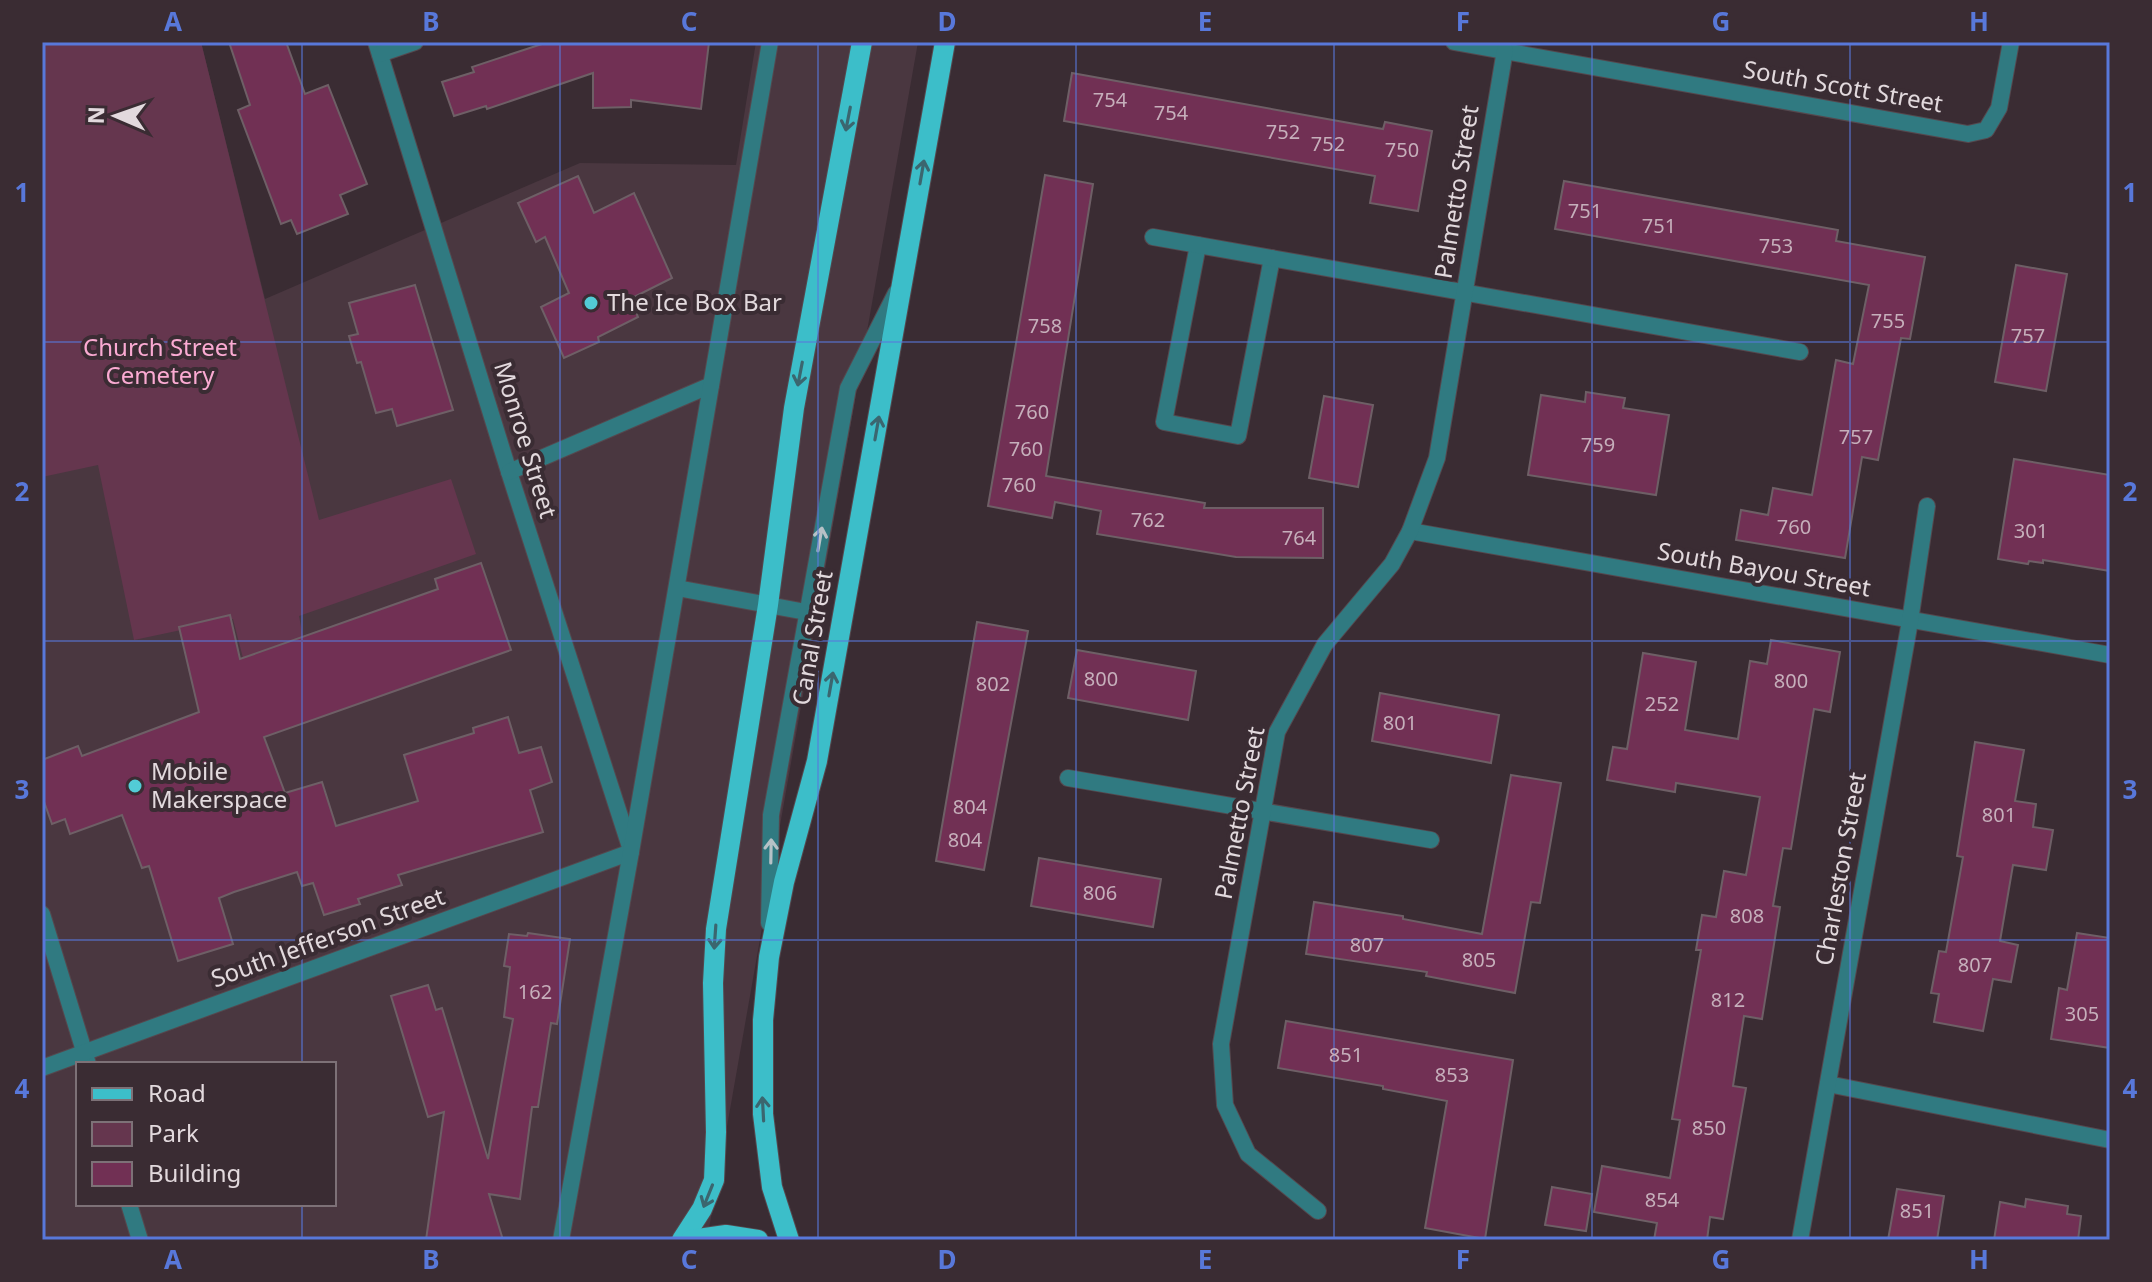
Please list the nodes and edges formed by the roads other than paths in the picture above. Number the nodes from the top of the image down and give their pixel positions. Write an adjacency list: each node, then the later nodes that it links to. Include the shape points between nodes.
1 (415, 42): 7 (street)
2 (770, 42): 15 (street)
3 (862, 42): 20 (main road, Canal Street, one-way to 20, via 794,408)
4 (945, 42): 12 (main road, Canal Street, one-way to 4)
5 (1454, 42): 8 (street, South Scott Street)
6 (2011, 42): 8 (street, South Scott Street, via 1999,108 1986,130 1968,134)
7 (378, 48): 16 (street, Monroe Street)
8 (1505, 50): 13 (street, Palmetto Street)
9 (1153, 237): 10 (street)
10 (1198, 245): 11 (street); 11 (street, via 1164,422 1238,436)
11 (1272, 258): 13 (street)
12 (904, 277): 21 (street, one-way to 12, via 848,388); 29 (main road, Canal Street, one-way to 12, via 815,774)
13 (1464, 292): 14 (street); 18 (street, Palmetto Street, via 1437,458)
14 (1800, 352)
15 (711, 385): 16 (street); 19 (street)
16 (509, 472): 27 (street, Monroe Street)
17 (1927, 506): 22 (street, Charleston Street)
18 (1410, 531): 22 (street, South Bayou Street); 25 (street, Palmetto Street, via 1392,564 1325,644 1277,732)
19 (677, 588): 20 (street); 27 (street)
20 (768, 605): 21 (street); 38 (main road, Canal Street, one-way to 38, via 716,929 716,1164 709,1194)
21 (806, 612): 29 (street, one-way to 21, via 771,815)
22 (1910, 621): 23 (street, South Bayou Street); 32 (street, Charleston Street)
23 (2110, 655)
24 (1068, 778): 25 (street)
25 (1263, 810): 26 (street); 35 (street, Palmetto Street, via 1221,1044 1225,1105 1248,1154)
26 (1431, 840)
27 (631, 852): 30 (street, South Jefferson Street); 37 (street)
28 (42, 914): 30 (street)
29 (769, 957): 41 (main road, Canal Street, one-way to 29, via 772,1187 763,1114)
30 (86, 1058): 31 (street, South Jefferson Street)
31 (42, 1068)
32 (1828, 1084): 33 (street); 42 (street, Charleston Street)
33 (2110, 1140)
34 (130, 1206): 36 (street)
35 (1318, 1211)
36 (140, 1240)
37 (561, 1240)
38 (682, 1240)
39 (691, 1240): 40 (main road, via 726,1235)
40 (758, 1240)
41 (789, 1240)
42 (1800, 1240)

